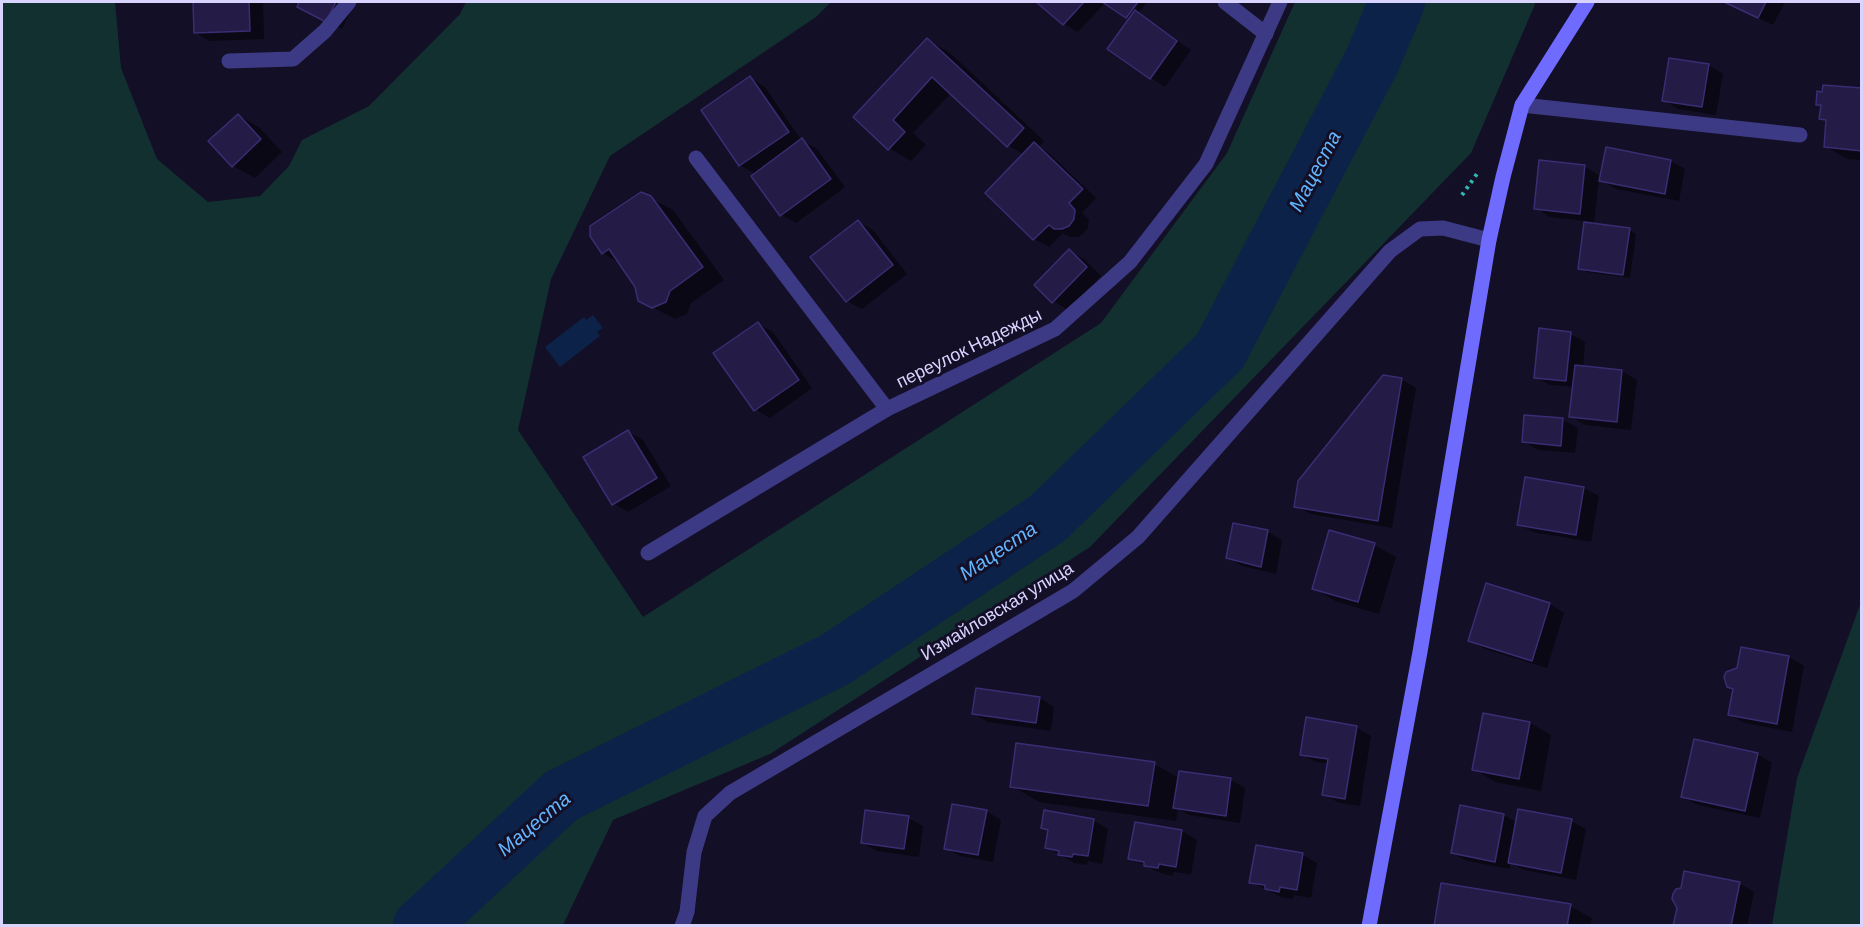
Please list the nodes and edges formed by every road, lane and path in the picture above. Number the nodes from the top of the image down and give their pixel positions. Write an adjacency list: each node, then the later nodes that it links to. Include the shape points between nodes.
1 (349, 2): 6 (street, via 325,31 293,59)
2 (1225, 2): 5 (street)
3 (1280, 2): 5 (street, переулок Надежды)
4 (1587, 2): 7 (street)
5 (1266, 34): 11 (street, переулок Надежды, via 1206,164 1130,262 1056,329)
6 (229, 61)
7 (1522, 105): 8 (street); 10 (street)
8 (1800, 135)
9 (696, 158): 11 (street)
10 (1489, 240): 13 (street, Измайловская улица, via 1443,228 1420,229 1390,251 1138,537 1073,591 730,793 705,816 694,852); 14 (street)
11 (887, 408): 12 (street, переулок Надежды)
12 (648, 553)
13 (682, 926)
14 (1369, 926)

